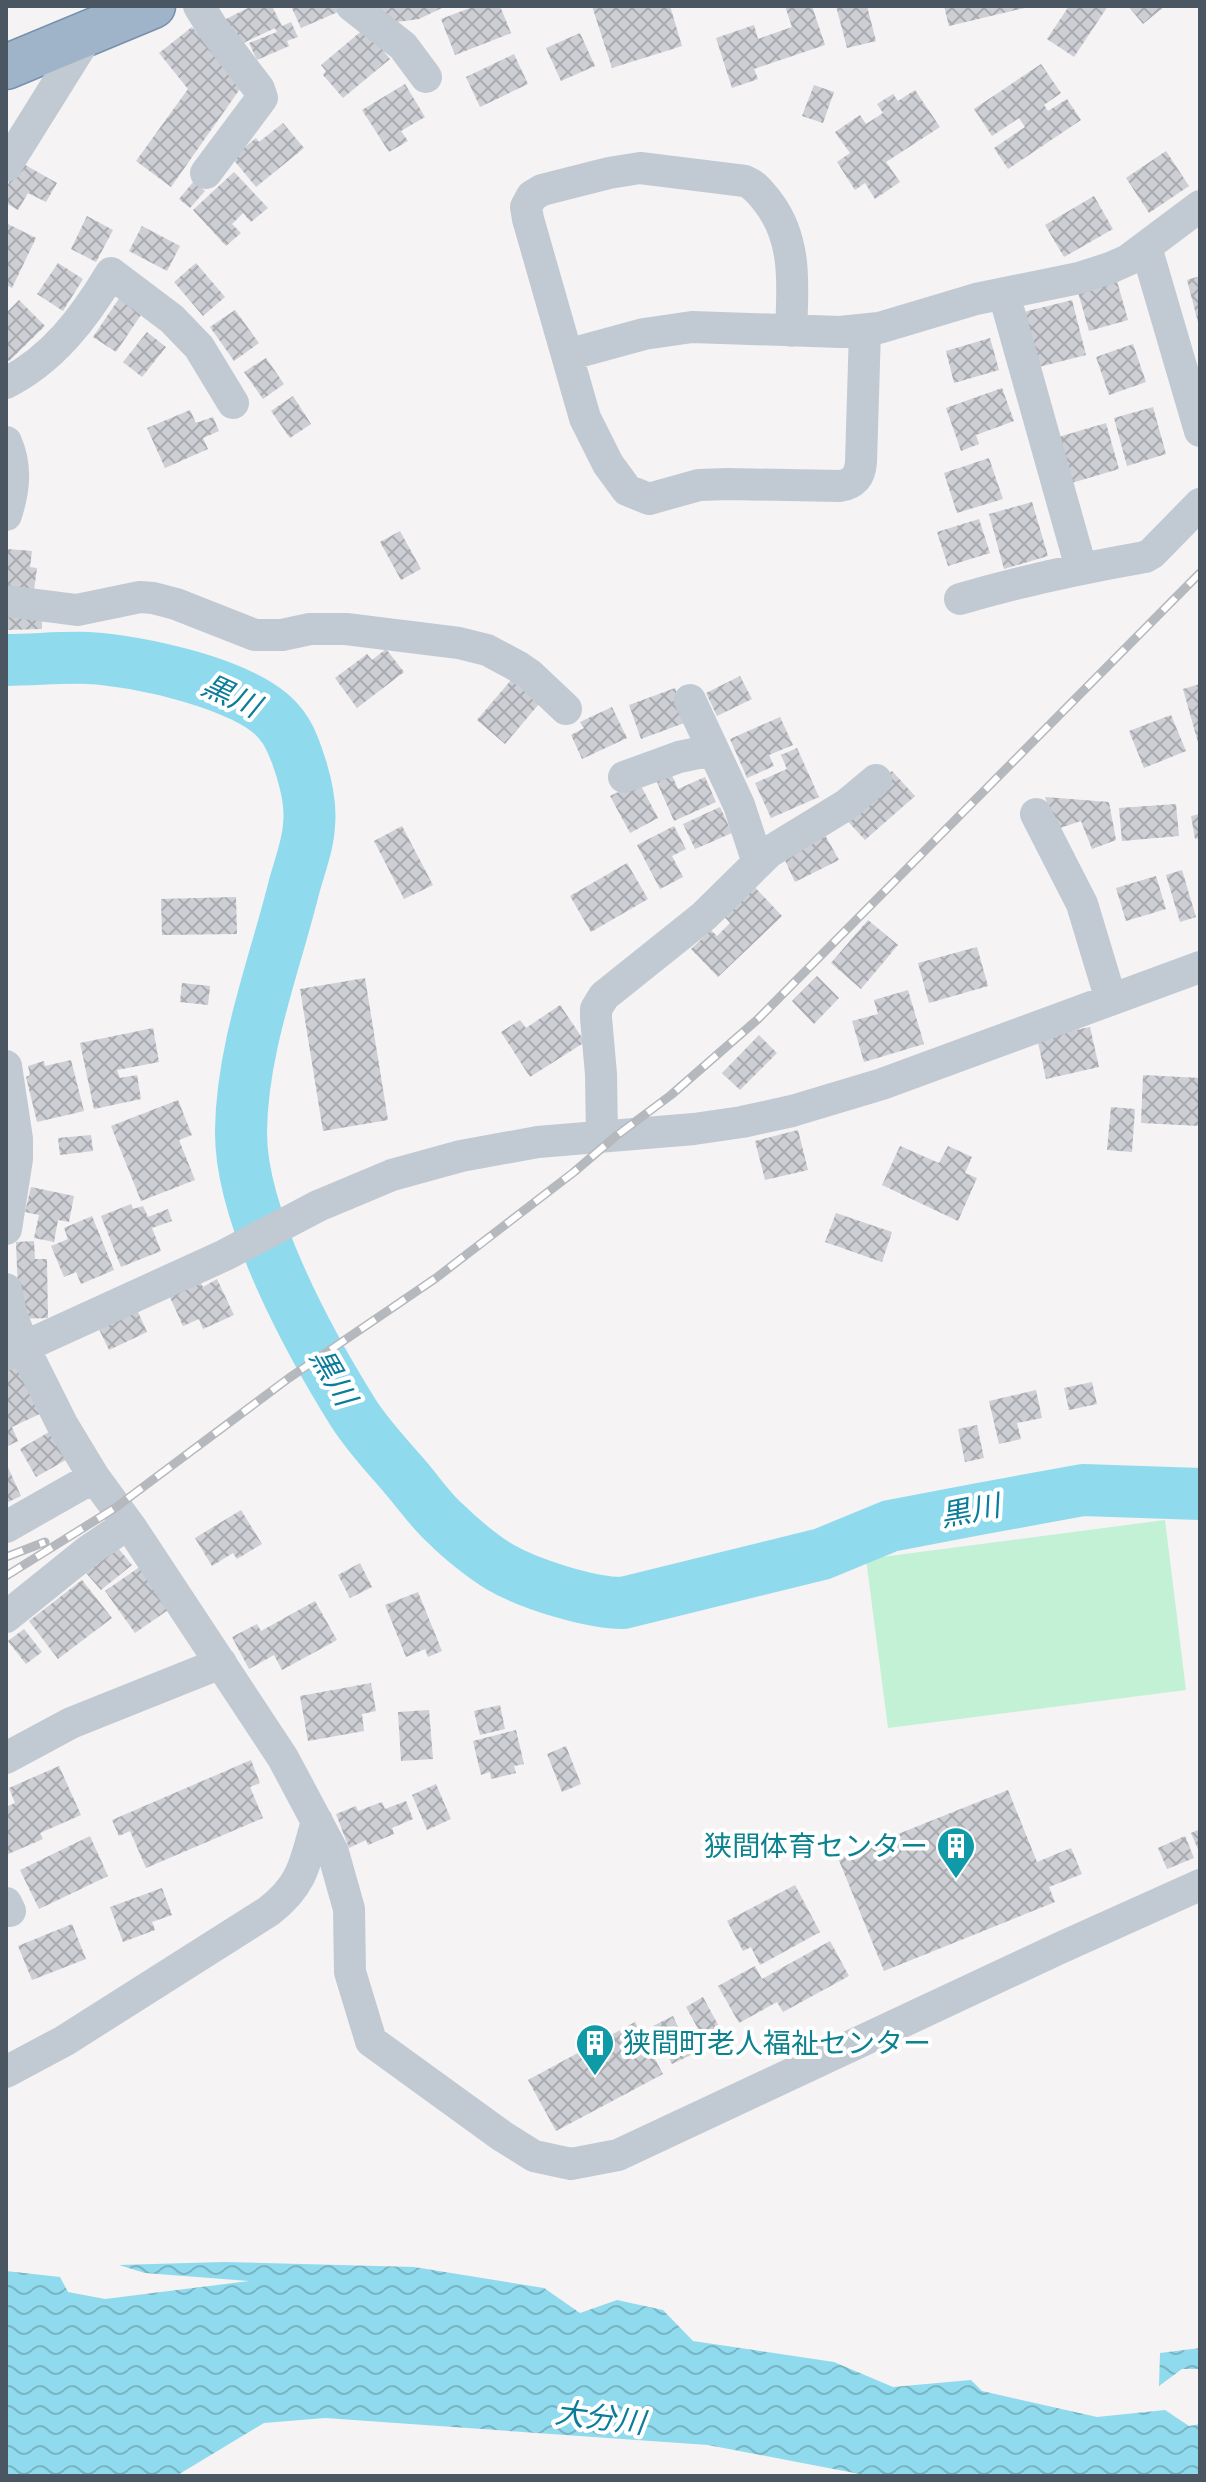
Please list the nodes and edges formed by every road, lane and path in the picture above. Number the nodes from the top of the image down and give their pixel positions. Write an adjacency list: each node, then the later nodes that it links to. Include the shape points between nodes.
1 (153, 6): 4 (highway)
2 (199, 6): 8 (street, via 262,98)
3 (352, 6): 6 (street, via 403,46)
4 (89, 33): 5 (highway); 7 (street)
5 (6, 67)
6 (426, 77)
7 (6, 166)
8 (206, 173)
9 (1200, 206): 10 (street)
10 (1146, 247): 11 (street, via 1110,268); 17 (street)
11 (1004, 294): 12 (street); 21 (street)
12 (865, 330): 13 (street); 14 (street, via 860,471 853,482 840,486 713,484 649,499 627,490 593,436)
13 (791, 331): 14 (street, via 692,327); 14 (street, via 790,252 781,223 757,188 745,181 640,168 542,190 526,207)
14 (567, 355)
15 (6, 383): 16 (street, via 35,366 78,323 111,273 172,319 199,347)
16 (233, 403)
17 (1200, 431)
18 (6, 442): 20 (street, via 14,472)
19 (1200, 504): 21 (street, via 1145,557)
20 (6, 515)
21 (1081, 568): 22 (street)
22 (960, 599)
23 (6, 601): 25 (street, via 77,610 153,598 255,635 346,629 475,646 530,675)
24 (690, 700): 26 (street)
25 (566, 709)
26 (712, 750): 27 (street); 30 (street, via 747,825)
27 (624, 777)
28 (876, 780): 30 (street)
29 (1036, 814): 32 (street, via 1082,904)
30 (758, 863): 34 (street, via 704,916 599,1003)
31 (1200, 967): 32 (street)
32 (1111, 1000): 34 (street, via 882,1084 792,1111 694,1129)
33 (6, 1066): 35 (street, via 17,1149)
34 (602, 1137): 37 (street, via 498,1149 392,1175)
35 (6, 1229)
36 (6, 1289): 37 (street)
37 (15, 1352): 38 (street)
38 (94, 1477): 39 (street); 40 (street)
39 (128, 1524): 41 (street); 42 (street)
40 (6, 1527)
41 (6, 1617)
42 (221, 1663): 43 (street, via 71,1723); 44 (street)
43 (6, 1758)
44 (317, 1821): 45 (street, via 333,1852 349,1909 350,1972 371,2041 534,2156 571,2164 618,2155); 46 (street, via 302,1874 288,1897 64,2041)
45 (1200, 1885)
46 (6, 2072)

